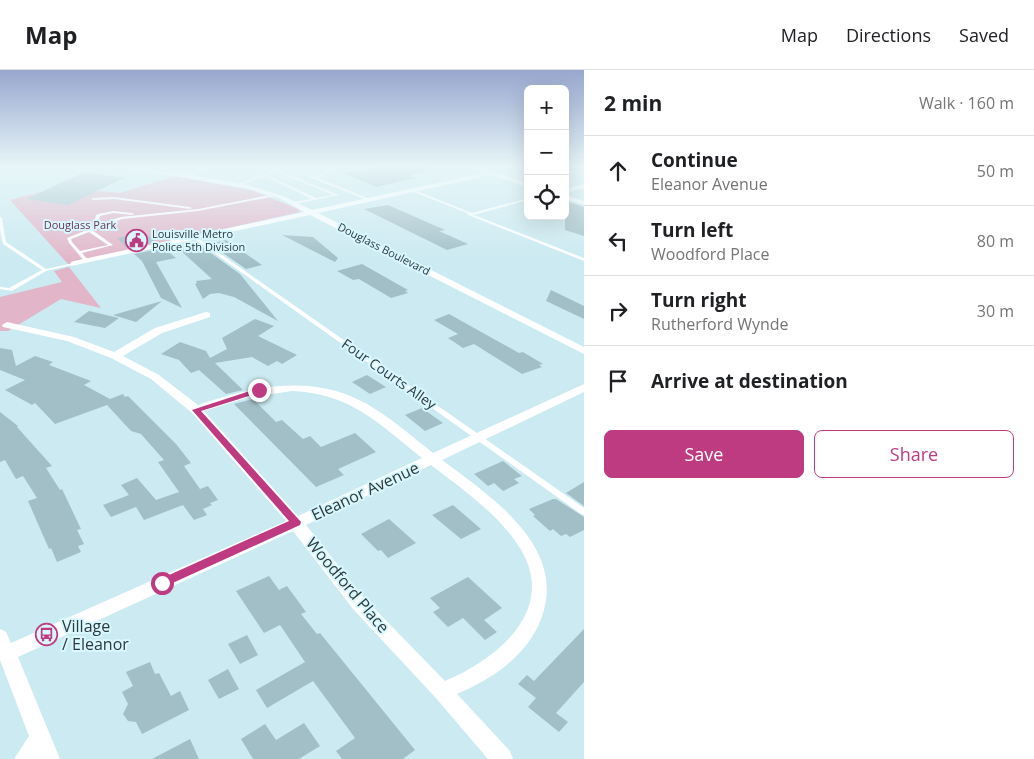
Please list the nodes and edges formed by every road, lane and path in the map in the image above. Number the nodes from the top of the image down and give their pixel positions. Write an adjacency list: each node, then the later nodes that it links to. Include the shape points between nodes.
1 (111, 198): 9 (lane)
2 (115, 198): 15 (lane)
3 (259, 198): 15 (lane)
4 (282, 198): 13 (street, Douglass Boulevard)
5 (319, 198): 10 (lane)
6 (372, 198): 11 (street)
7 (431, 198): 17 (lane)
8 (569, 198): 14 (street)
9 (93, 199)
10 (315, 199): 13 (lane)
11 (368, 199): 16 (street)
12 (524, 200): 17 (lane)
13 (294, 203): 16 (street, Douglass Boulevard)
14 (584, 204)
15 (198, 210): 18 (lane)
16 (310, 211): 23 (street); 32 (street, Douglass Boulevard)
17 (469, 214): 25 (lane)
18 (138, 215): 20 (lane); 20 (lane, via 104,213 97,218)
19 (0, 220): 22 (lane)
20 (102, 224): 21 (lane)
21 (88, 229): 24 (lane, via 69,238); 24 (lane, via 111,245)
22 (1, 231): 28 (lane, via 4,243)
23 (194, 237): 26 (street); 36 (lane, Four Courts Alley)
24 (79, 252): 26 (lane)
25 (584, 260)
26 (87, 261): 27 (street)
27 (74, 264): 28 (lane)
28 (45, 270): 29 (lane, via 10,290)
29 (0, 288)
30 (206, 315): 33 (street, via 180,321 142,337)
31 (7, 325): 33 (street, Woodford Place, via 70,339)
32 (584, 351)
33 (115, 356): 35 (street, Woodford Place, via 155,377)
34 (584, 388): 36 (street, Eleanor Avenue)
35 (196, 410): 37 (street, via 266,389 325,391 368,409); 39 (street, Woodford Place)
36 (478, 438): 37 (street, Eleanor Avenue); 38 (lane, Four Courts Alley)
37 (432, 460): 39 (street, Eleanor Avenue); 41 (street, via 471,489 525,542 538,572 540,588 535,615 518,643 488,669)
38 (584, 512)
39 (296, 522): 40 (street, Eleanor Avenue); 41 (street, Woodford Place, via 359,604)
40 (4, 645): 42 (street)
41 (442, 691): 45 (street, Woodford Place)
42 (41, 737): 43 (street); 44 (street)
43 (25, 759)
44 (49, 759)
45 (502, 759)

